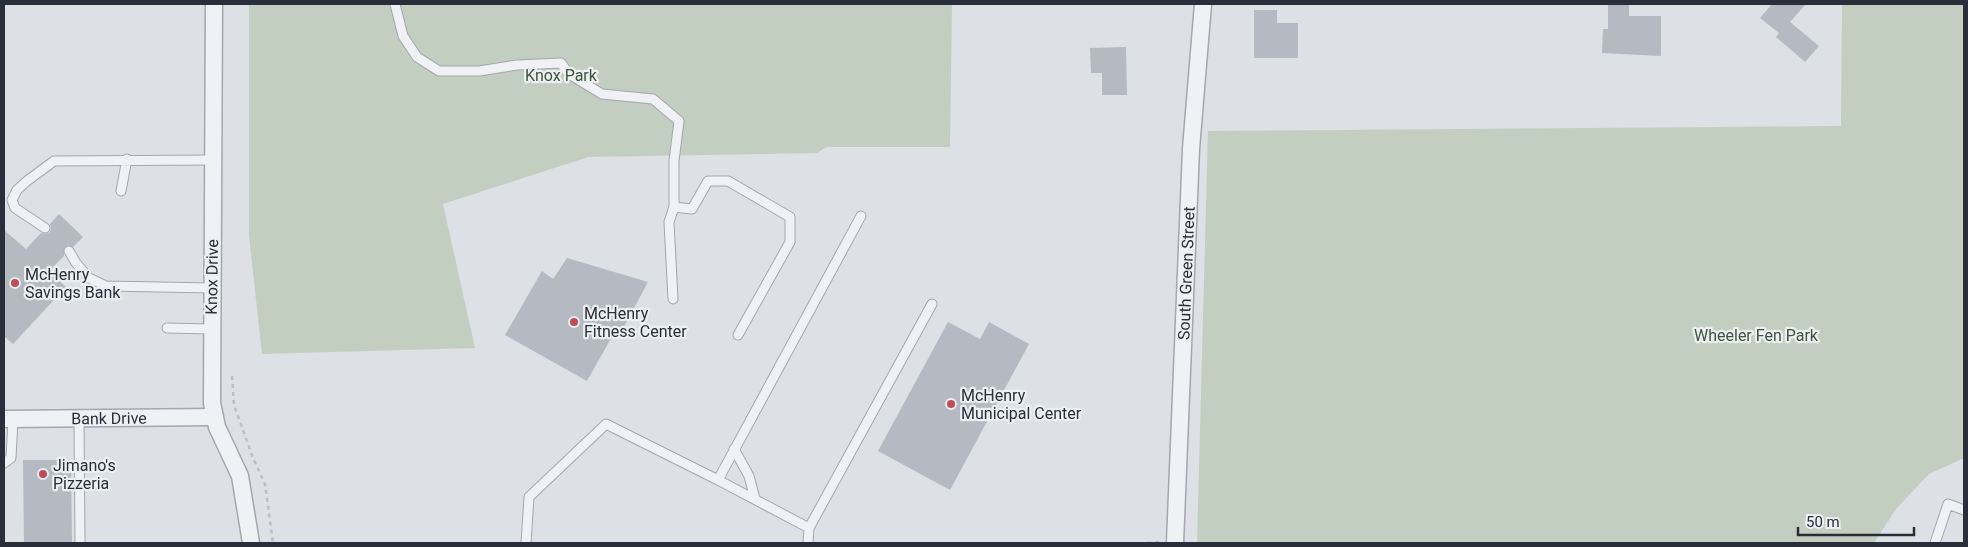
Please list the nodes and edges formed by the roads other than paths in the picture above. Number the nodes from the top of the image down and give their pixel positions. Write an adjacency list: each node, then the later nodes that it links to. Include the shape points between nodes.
1 (214, 4): 5 (street, Knox Drive)
2 (395, 4): 7 (lane, via 403,36 417,57 439,71 561,64 569,74 602,94 653,100 679,121 674,161)
3 (1203, 4): 30 (street, South Green Street, via 1190,149)
4 (127, 159): 5 (lane); 6 (lane); 9 (lane, via 54,161 27,180 12,200 15,208)
5 (213, 160): 11 (street, Knox Drive)
6 (121, 191)
7 (674, 208): 12 (lane, via 669,222); 16 (lane, via 692,209 708,180 728,180 790,217 790,242)
8 (862, 216): 20 (lane)
9 (45, 228)
10 (69, 251): 11 (lane, via 89,278 106,286)
11 (212, 288): 15 (street, Knox Drive)
12 (673, 299)
13 (932, 304): 25 (lane)
14 (167, 328): 15 (lane)
15 (211, 329): 17 (street, Knox Drive)
16 (738, 335)
17 (214, 417): 19 (street, Bank Drive); 27 (street, Knox Drive, via 240,476)
18 (8, 419): 19 (street, Bank Drive); 21 (lane, via 11,458)
19 (79, 419): 26 (lane)
20 (734, 449): 22 (lane); 23 (lane, via 749,476)
21 (4, 463)
22 (718, 480): 23 (lane); 28 (lane, via 606,424 529,497)
23 (755, 500): 25 (lane)
24 (1964, 510): 31 (lane, via 1948,504)
25 (809, 528): 29 (lane)
26 (80, 543)
27 (251, 543)
28 (526, 543)
29 (808, 543)
30 (1175, 543)
31 (1934, 543)

